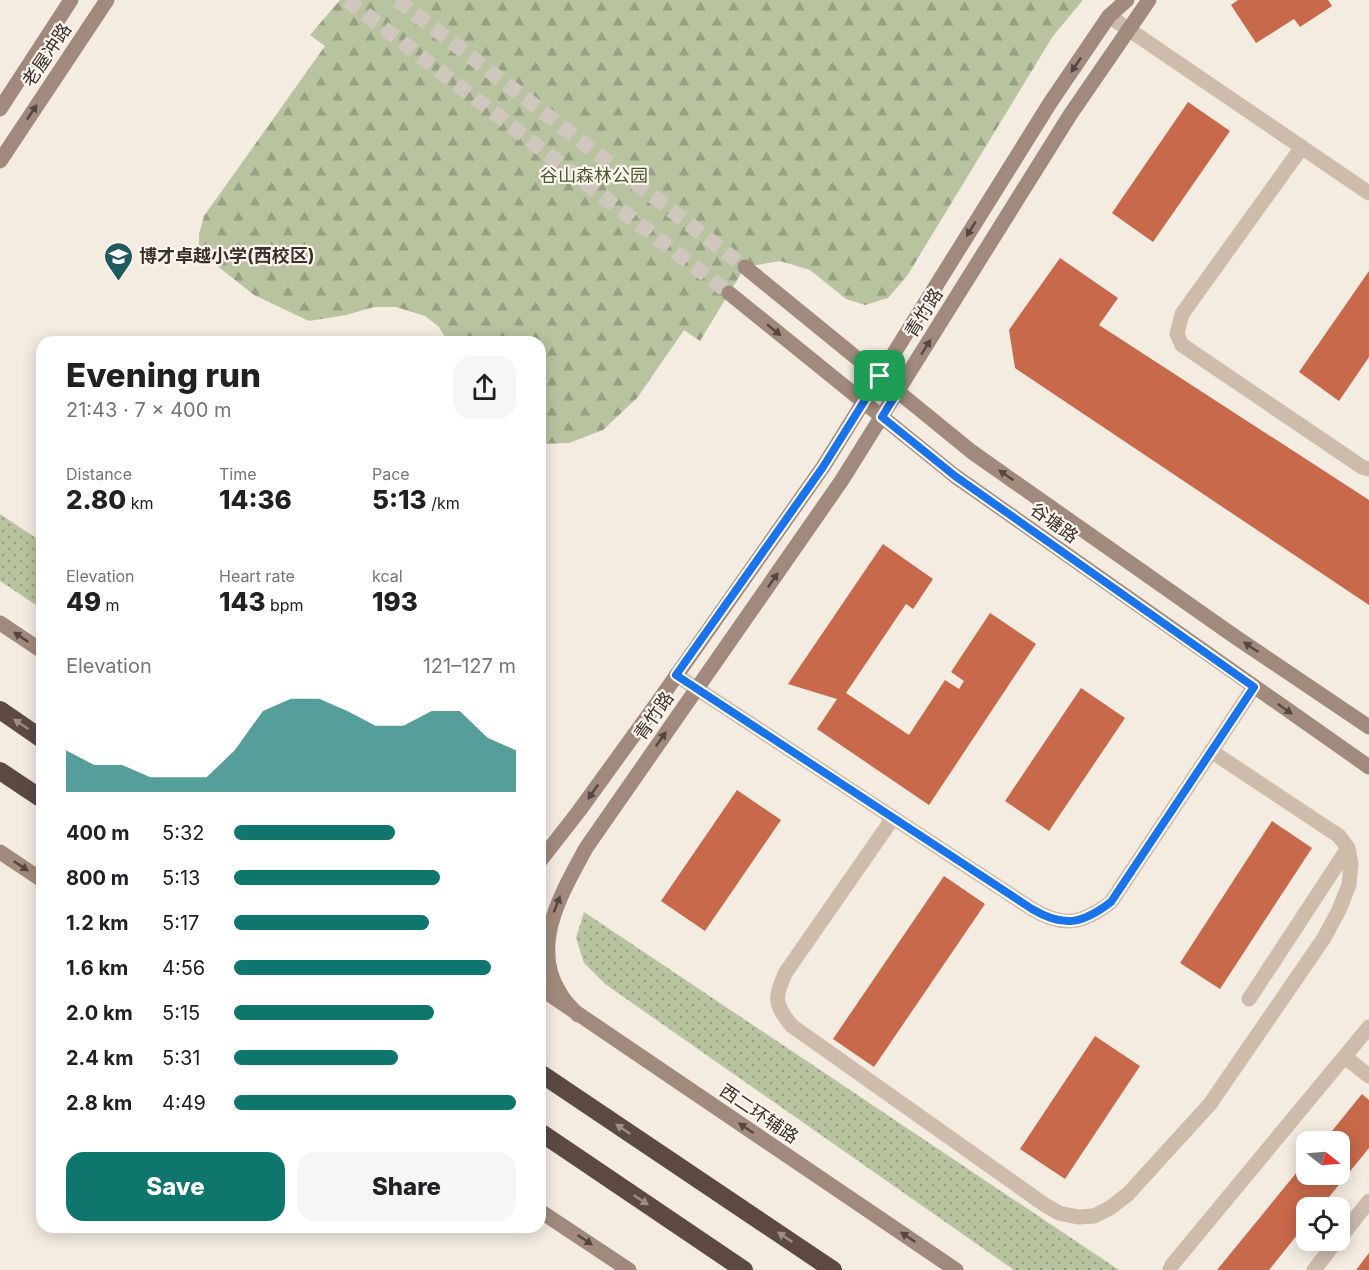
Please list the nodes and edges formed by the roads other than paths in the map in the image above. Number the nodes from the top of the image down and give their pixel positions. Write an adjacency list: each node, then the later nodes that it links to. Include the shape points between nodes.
1 (71, 0): 7 (street, 老屋冲路)
2 (107, 0): 9 (street, 老屋冲路, one-way to 2)
3 (1127, 0): 5 (street, 青竹路)
4 (1149, 0): 6 (street, 青竹路)
5 (1109, 16): 6 (street); 13 (street, 青竹路, one-way to 13, via 1050,103)
6 (1129, 30): 8 (street); 14 (street, 青竹路, one-way to 6, via 1070,115)
7 (0, 109)
8 (1302, 147): 10 (street); 17 (street, via 1182,314 1177,334 1182,345)
9 (0, 161)
10 (1369, 193)
11 (745, 267): 13 (street, 谷塘路)
12 (729, 293): 15 (street, 谷塘路, one-way to 15)
13 (880, 376): 14 (street, 谷塘路); 15 (street, 青竹路)
14 (898, 391): 16 (street, 青竹路); 24 (street, 谷塘路, one-way to 14, via 982,458)
15 (864, 402): 16 (street, 谷塘路); 20 (street, 青竹路, via 823,467)
16 (882, 417): 21 (street, 谷塘路, via 955,476); 22 (street, 青竹路, one-way to 16)
17 (1369, 469)
18 (0, 623): 19 (street, one-way to 18)
19 (36, 647)
20 (676, 675): 22 (street); 33 (street, 青竹路, one-way to 33)
21 (1254, 687): 26 (street); 27 (street, 谷塘路, one-way to 27)
22 (697, 689): 30 (street); 37 (street, 青竹路, one-way to 22, via 560,994 550,974 550,923 558,899 586,848)
23 (0, 710): 25 (highway, one-way to 23)
24 (1369, 727)
25 (36, 735)
26 (1211, 751): 30 (street, via 1111,902 1088,918 1074,922 1054,920 1032,909); 31 (street, via 1339,836)
27 (1369, 767)
28 (0, 771): 29 (highway)
29 (36, 795)
30 (893, 818): 31 (street, via 786,972 778,987 776,1001 780,1012 792,1026 1045,1205 1078,1217 1094,1216 1128,1194 1228,1081 1339,910 1349,885)
31 (1348, 848): 36 (street)
32 (0, 852): 34 (street, one-way to 34)
33 (546, 853)
34 (36, 876)
35 (546, 992): 37 (street, 西二环辅路)
36 (1250, 999)
37 (579, 1014): 50 (street, 西二环辅路, one-way to 37)
38 (1369, 1027): 39 (street)
39 (1344, 1057): 40 (street); 51 (street)
40 (1369, 1076)
41 (546, 1077): 49 (highway, one-way to 41)
42 (546, 1136): 48 (highway, one-way to 48)
43 (1369, 1201): 45 (street)
44 (546, 1215): 47 (street, one-way to 47)
45 (1350, 1224)
46 (1329, 1251): 52 (street)
47 (623, 1269)
48 (744, 1270)
49 (833, 1270)
50 (956, 1270)
51 (1170, 1270)
52 (1314, 1270)

